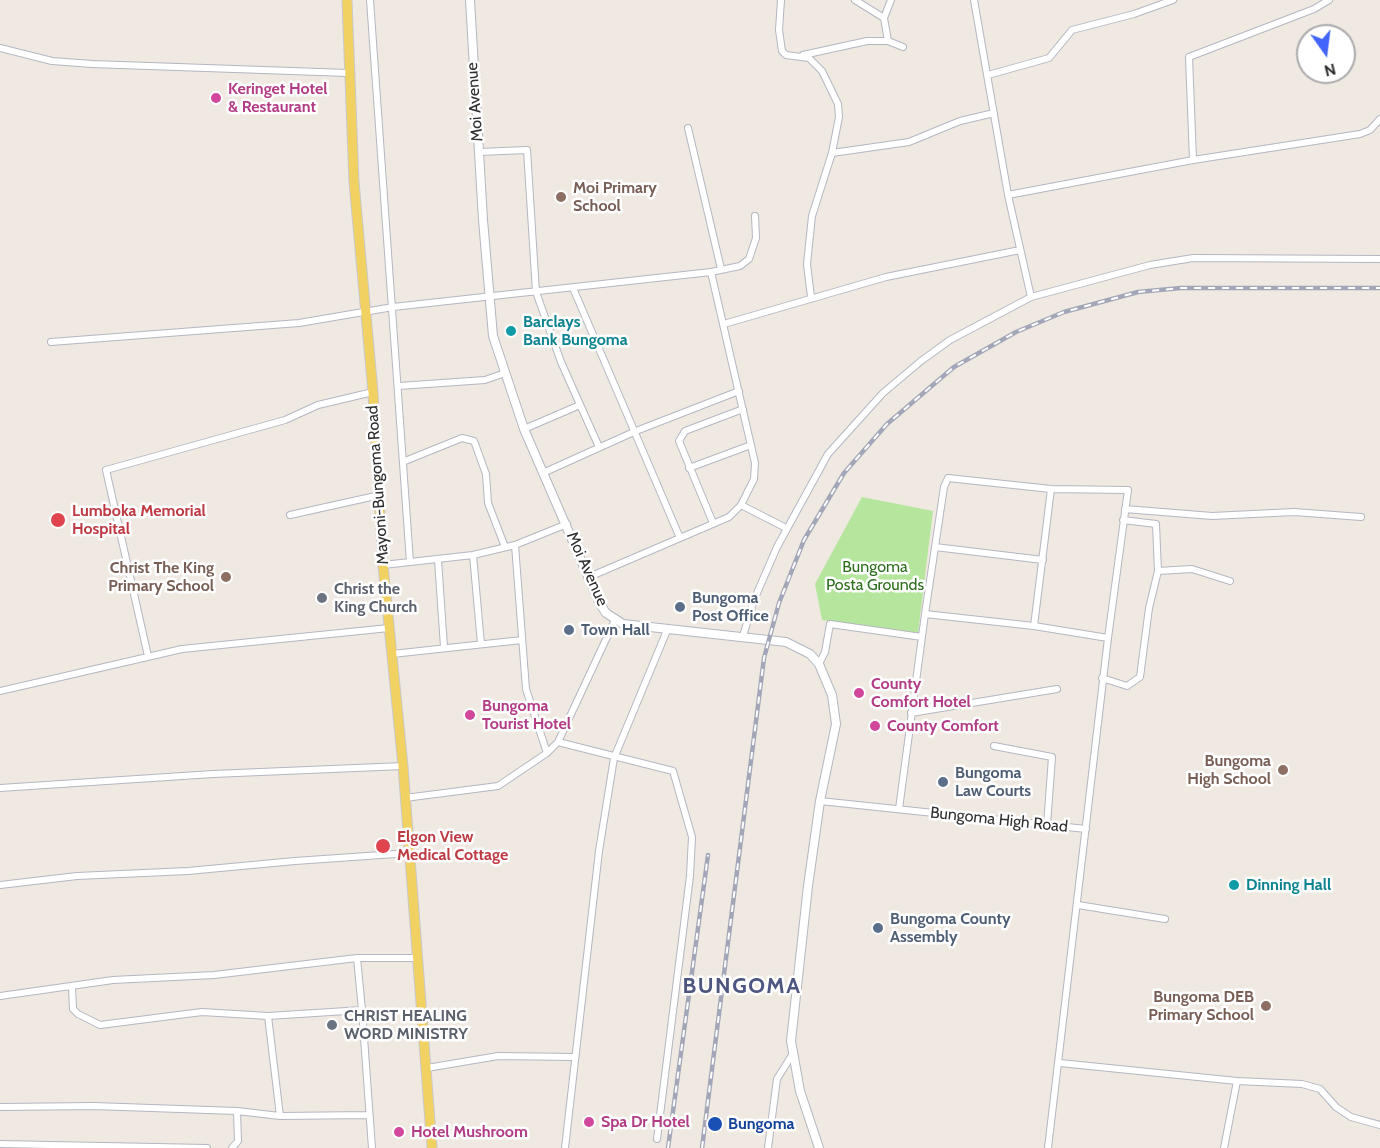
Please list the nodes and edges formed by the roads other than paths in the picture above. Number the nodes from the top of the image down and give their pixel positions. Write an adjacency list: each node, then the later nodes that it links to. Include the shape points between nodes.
1 (347, 0): 15 (main road, Mayoni-Bungoma Road)
2 (370, 0): 34 (street)
3 (470, 0): 20 (street, Moi Avenue)
4 (781, 0): 14 (street, via 782,51)
5 (855, 0): 10 (street)
6 (891, 0): 10 (street)
7 (974, 0): 16 (street)
8 (1173, 0): 16 (street, via 1072,30 1049,58)
9 (1329, 0): 22 (street, via 1189,57)
10 (884, 18): 11 (street)
11 (888, 41): 12 (street); 14 (street, via 867,41)
12 (903, 47)
13 (0, 48): 15 (street, via 52,61 92,64)
14 (802, 56): 21 (street, via 822,71 838,104)
15 (348, 73): 35 (main road, Mayoni-Bungoma Road)
16 (988, 75): 17 (street)
17 (994, 112): 21 (street, via 909,142); 23 (street)
18 (1380, 119): 22 (street, via 1360,134)
19 (688, 128): 27 (street)
20 (479, 152): 30 (street, via 527,150); 31 (street, Moi Avenue)
21 (832, 153): 32 (street, via 812,216 807,264)
22 (1193, 160): 23 (street)
23 (1008, 195): 25 (street)
24 (755, 216): 27 (street, via 756,238 749,259 740,266)
25 (1020, 250): 32 (street, via 886,277); 33 (street)
26 (1380, 259): 33 (street, via 1193,258 1150,264)
27 (721, 269): 28 (street)
28 (711, 272): 29 (street); 36 (street)
29 (573, 288): 30 (street); 45 (street)
30 (536, 292): 31 (street); 42 (street)
31 (488, 297): 34 (street); 38 (street, Moi Avenue, via 493,336)
32 (811, 297): 36 (street)
33 (1031, 297): 60 (street, via 950,340 883,393 828,454)
34 (393, 307): 35 (street); 39 (street)
35 (365, 312): 37 (street, via 298,323); 41 (main road, Mayoni-Bungoma Road)
36 (724, 324): 40 (street)
37 (51, 342)
38 (505, 373): 39 (street, via 485,380); 44 (street, Moi Avenue)
39 (399, 386): 48 (street)
40 (739, 391): 43 (street); 45 (street)
41 (372, 392): 52 (main road, Mayoni-Bungoma Road); 85 (street, via 106,470)
42 (580, 405): 44 (street); 47 (street)
43 (743, 409): 46 (street); 49 (street, via 685,431 679,441)
44 (524, 429): 50 (street, Moi Avenue)
45 (636, 431): 47 (street); 61 (street)
46 (751, 445): 49 (street); 53 (street, via 754,479)
47 (599, 447): 50 (street)
48 (405, 461): 63 (street, via 462,438 474,441 486,474 488,503); 68 (street)
49 (689, 468): 59 (street)
50 (545, 472): 58 (street, Moi Avenue)
51 (1051, 489): 54 (street, via 1128,490); 64 (street, via 948,477); 67 (street)
52 (380, 495): 55 (street); 69 (main road, Mayoni-Bungoma Road)
53 (741, 505): 59 (street, via 729,517); 60 (street)
54 (1125, 509): 56 (street, via 1212,516 1294,512); 57 (street)
55 (290, 515)
56 (1361, 517)
57 (1123, 520): 70 (street, via 1156,524); 80 (street)
58 (567, 524): 62 (street); 71 (street, Moi Avenue)
59 (713, 524): 61 (street)
60 (786, 528): 78 (street, via 754,600)
61 (680, 538): 71 (street)
62 (515, 545): 63 (street); 81 (street)
63 (505, 547): 65 (street)
64 (936, 547): 67 (street); 73 (street)
65 (473, 555): 66 (street); 82 (street)
66 (438, 560): 68 (street); 83 (street)
67 (1043, 560): 75 (street)
68 (410, 562): 69 (street)
69 (383, 565): 76 (main road, Mayoni-Bungoma Road)
70 (1158, 571): 72 (street, via 1192,569); 87 (street, via 1140,677 1127,686)
71 (589, 577): 74 (street, Moi Avenue, via 600,604)
72 (1230, 581)
73 (926, 614): 75 (street); 79 (street)
74 (615, 620): 77 (street, Moi Avenue); 91 (street)
75 (1034, 626): 80 (street)
76 (389, 628): 84 (main road, Mayoni-Bungoma Road); 85 (street, via 263,638)
77 (668, 628): 78 (street, Moi Avenue); 94 (street)
78 (743, 636): 86 (street, Moi Avenue, via 786,642 810,654)
79 (922, 637): 86 (street, via 830,624); 90 (street)
80 (1107, 638): 87 (street)
81 (522, 640): 82 (street); 93 (street, via 530,703)
82 (481, 644): 83 (street)
83 (444, 647): 84 (street)
84 (392, 654): 95 (main road, Mayoni-Bungoma Road)
85 (148, 656): 89 (street)
86 (819, 664): 98 (street, via 834,701 836,724)
87 (1102, 678): 101 (street)
88 (1057, 689): 90 (street)
89 (0, 691)
90 (911, 713): 99 (street)
91 (558, 742): 93 (street); 94 (street)
92 (994, 746): 100 (street, via 1052,757)
93 (547, 753): 97 (street, via 498,786)
94 (614, 758): 113 (street); 122 (street, via 673,771 692,837)
95 (403, 766): 96 (street); 97 (main road, Mayoni-Bungoma Road)
96 (0, 788)
97 (405, 798): 102 (main road, Mayoni-Bungoma Road)
98 (820, 801): 99 (street, Bungoma High Road); 112 (street, via 798,964)
99 (899, 809): 100 (street, Bungoma High Road)
100 (1047, 825): 101 (street, Bungoma High Road)
101 (1086, 829): 104 (street, Bungoma High Road)
102 (410, 853): 103 (street); 107 (main road, Mayoni-Bungoma Road)
103 (0, 885)
104 (1078, 905): 105 (street); 114 (street, Bungoma High Road)
105 (1165, 919)
106 (357, 958): 107 (street); 108 (street); 110 (street)
107 (417, 958): 115 (main road, Mayoni-Bungoma Road)
108 (72, 987): 109 (street); 111 (street, via 73,1009 100,1025 202,1012)
109 (0, 996)
110 (362, 1010): 111 (street); 119 (street)
111 (268, 1016): 120 (street)
112 (792, 1055): 129 (street, via 777,1079); 130 (street)
113 (574, 1057): 115 (street, via 498,1056); 128 (street)
114 (1060, 1063): 116 (street); 131 (street, Bungoma High Road)
115 (427, 1068): 127 (main road, Mayoni-Bungoma Road)
116 (1237, 1081): 121 (street, via 1302,1084 1320,1089 1351,1117); 132 (street)
117 (0, 1107): 118 (street)
118 (237, 1111): 120 (street); 125 (street, via 238,1141)
119 (369, 1115): 120 (street); 126 (street)
120 (280, 1116)
121 (1380, 1125)
122 (657, 1139)
123 (0, 1144): 124 (street)
124 (207, 1148)
125 (232, 1148)
126 (372, 1148)
127 (432, 1148)
128 (565, 1148)
129 (768, 1148)
130 (819, 1148)
131 (1048, 1148)
132 (1224, 1148)

